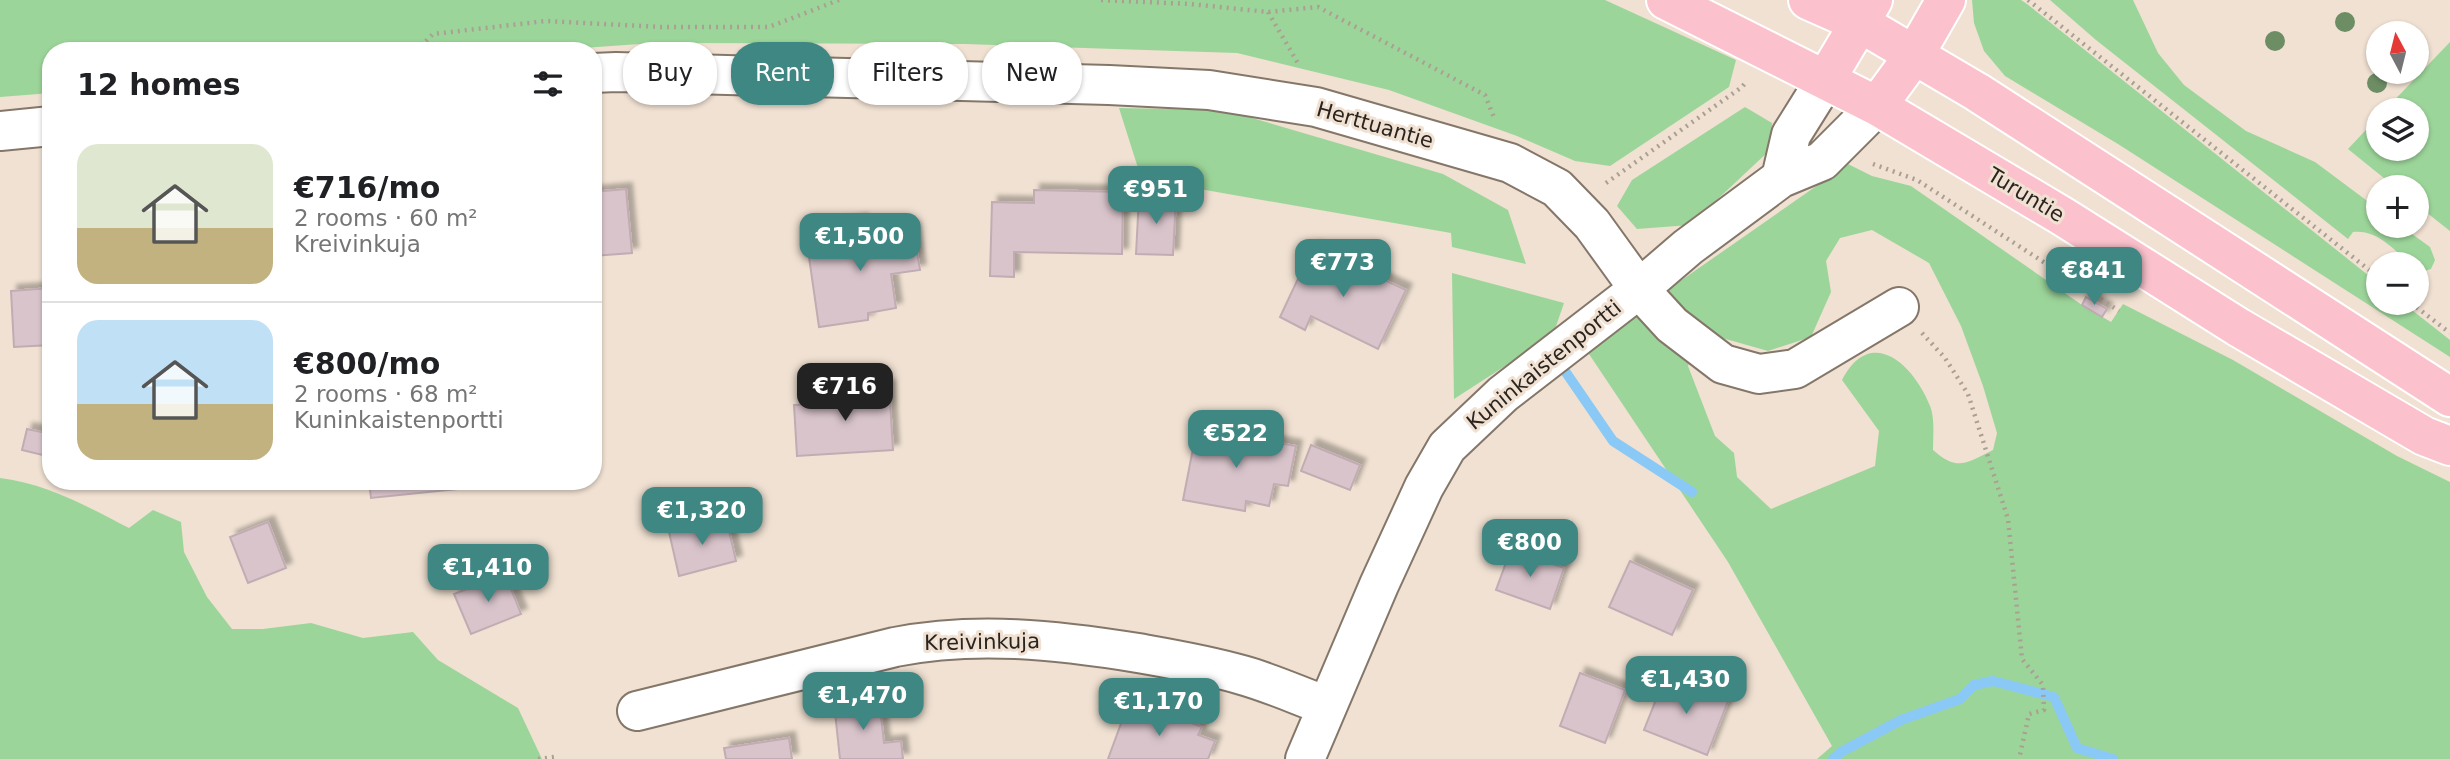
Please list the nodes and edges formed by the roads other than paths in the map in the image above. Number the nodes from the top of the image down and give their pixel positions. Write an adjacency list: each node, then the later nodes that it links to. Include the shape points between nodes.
1 (1666, 0): 7 (main road, Turuntie)
2 (1808, 0): 4 (main road)
3 (1947, 0): 5 (main road)
4 (1866, 12): 5 (main road); 7 (main road)
5 (1915, 54): 8 (main road); 14 (main road)
6 (602, 73): 12 (street, Herttuantie, via 1109,85 1209,90 1316,107 1510,163 1557,188 1592,224)
7 (1826, 79): 8 (main road, Turuntie); 11 (street, via 1791,135)
8 (1877, 106): 11 (street, Kuninkaistenportti, via 1822,161); 15 (main road, Turuntie, via 2238,327 2424,436)
9 (42, 128): 10 (street)
10 (0, 131)
11 (1781, 178): 12 (street, Kuninkaistenportti)
12 (1639, 289): 13 (street, Herttuantie, via 1672,325 1723,364 1759,374 1795,369); 16 (street, Kuninkaistenportti, via 1503,394 1447,447 1424,487)
13 (1899, 307)
14 (2450, 397)
15 (2450, 446)
16 (1327, 706): 17 (street, Kreivinkuja, via 1242,675 1171,659 1011,638 934,639 895,646); 18 (street, Kuninkaistenportti)
17 (637, 711)
18 (1305, 759)

